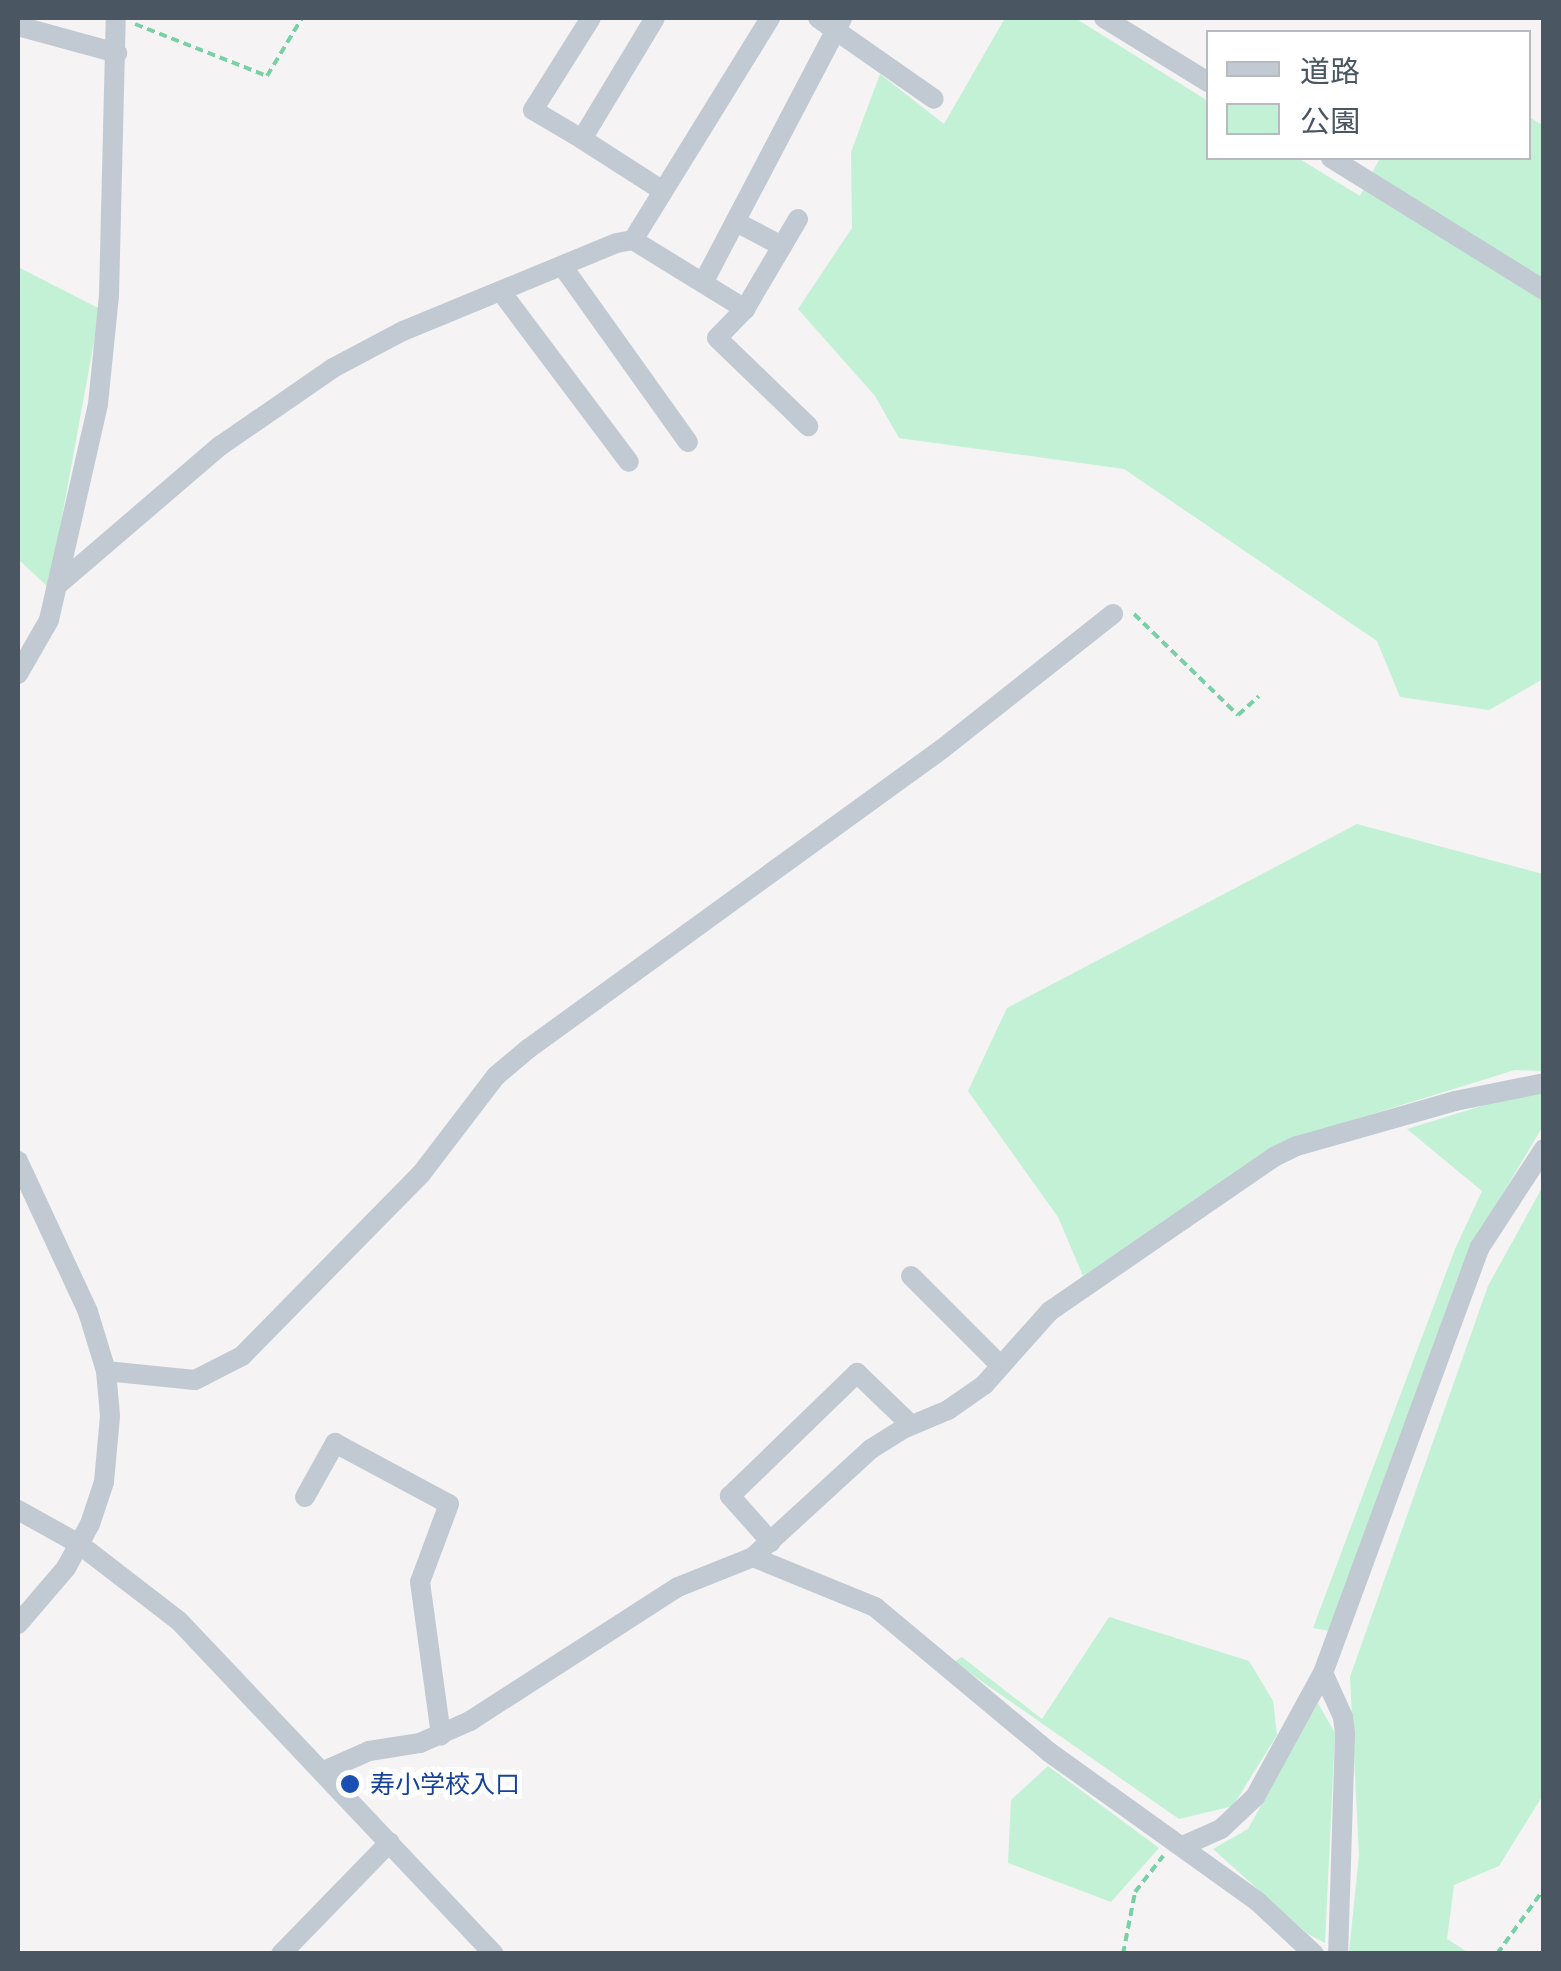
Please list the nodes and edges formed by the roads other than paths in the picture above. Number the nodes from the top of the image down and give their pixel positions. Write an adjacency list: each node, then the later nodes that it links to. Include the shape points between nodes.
1 (118, 18): 9 (street)
2 (590, 18): 12 (street, via 533,110)
3 (655, 18): 12 (street)
4 (770, 18): 14 (street)
5 (818, 18): 7 (street)
6 (1104, 18): 10 (street)
7 (839, 24): 11 (street); 16 (street)
8 (18, 26): 9 (street)
9 (117, 53): 27 (street, via 106,331 95,420)
10 (1206, 81)
11 (934, 99)
12 (582, 139): 14 (street)
13 (1334, 160): 21 (street)
14 (663, 191): 17 (street)
15 (798, 219): 18 (street)
16 (736, 222): 18 (street); 20 (street)
17 (633, 240): 19 (street); 20 (street)
18 (782, 246): 23 (street)
19 (563, 267): 22 (street); 25 (street)
20 (702, 283): 23 (street)
21 (1544, 290)
22 (502, 293): 26 (street); 27 (street, via 404,331 274,406)
23 (745, 309): 24 (street, via 717,338)
24 (808, 426)
25 (688, 442)
26 (629, 462)
27 (60, 583): 29 (street, via 41,640)
28 (1112, 614): 35 (street, via 942,748 496,1076 421,1174 242,1356 194,1380)
29 (18, 674)
30 (1544, 1083): 34 (street, via 1455,1101 1274,1157 1050,1312)
31 (1544, 1149): 43 (street, via 1480,1248)
32 (18, 1161): 35 (street, via 88,1312)
33 (911, 1276): 34 (street)
34 (1001, 1366): 36 (street, via 948,1410)
35 (106, 1371): 40 (street, via 104,1482)
36 (911, 1426): 39 (street, via 871,1450); 39 (street, via 857,1373 730,1496)
37 (306, 1496): 44 (street, via 335,1443 449,1504 420,1582)
38 (18, 1510): 40 (street)
39 (771, 1542): 41 (street)
40 (79, 1544): 42 (street); 45 (street, via 179,1621)
41 (752, 1557): 44 (street, via 678,1587); 47 (street, via 875,1607 1049,1752)
42 (18, 1624)
43 (1323, 1673): 47 (street, via 1256,1797 1222,1829); 51 (street, via 1345,1734)
44 (441, 1736): 45 (street, via 369,1751)
45 (324, 1771): 46 (street)
46 (390, 1842): 48 (street); 49 (street)
47 (1180, 1843): 50 (street)
48 (281, 1954)
49 (494, 1954)
50 (1314, 1954)
51 (1338, 1954)

